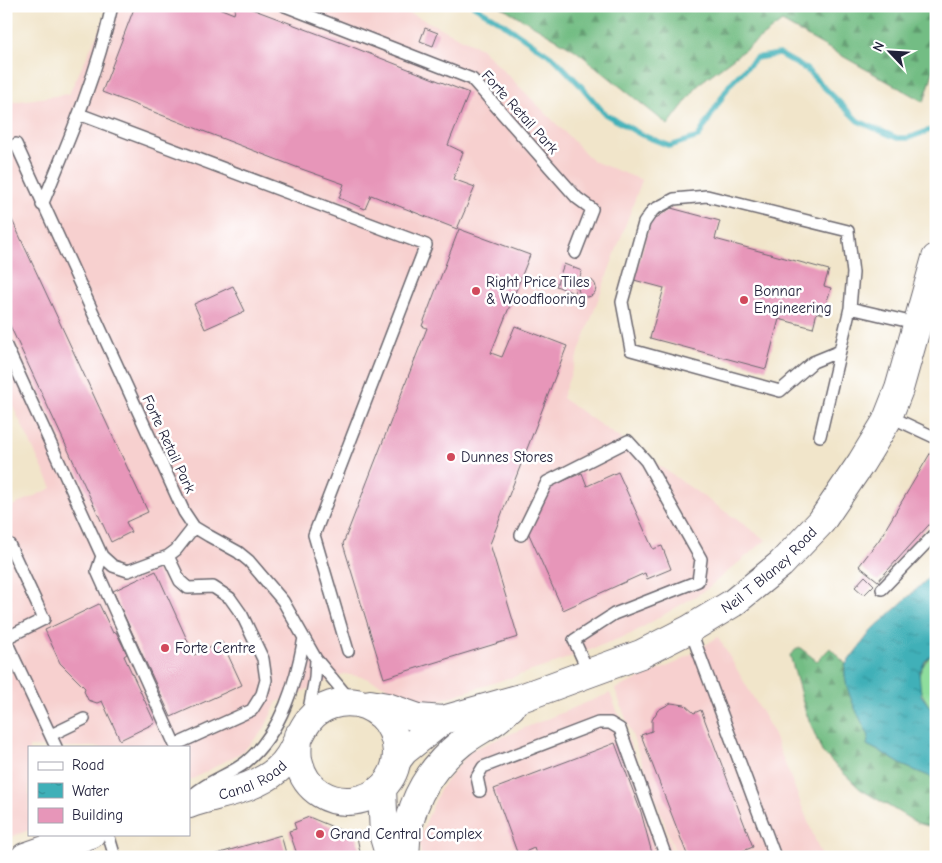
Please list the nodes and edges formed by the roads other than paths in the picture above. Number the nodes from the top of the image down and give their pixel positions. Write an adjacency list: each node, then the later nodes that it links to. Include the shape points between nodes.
1 (112, 6): 3 (lane)
2 (285, 6): 6 (lane, Forte Retail Park, via 472,79 577,198 592,209)
3 (79, 114): 5 (lane); 25 (lane, via 426,245 314,535)
4 (16, 144): 5 (lane, Forte Retail Park)
5 (42, 205): 15 (lane, Forte Retail Park, via 173,491)
6 (574, 253)
7 (936, 258): 9 (main road, Neil T Blaney Road)
8 (850, 308): 9 (lane); 11 (lane); 11 (lane, via 853,273 848,231 707,196 674,199 653,210 644,223 622,302 631,350 780,391 813,362)
9 (918, 324): 12 (main road, Neil T Blaney Road)
10 (6, 346): 19 (lane)
11 (840, 351): 13 (lane)
12 (888, 416): 14 (lane); 22 (main road, Neil T Blaney Road, via 821,522 774,570 734,603)
13 (820, 436)
14 (936, 438)
15 (194, 527): 20 (lane); 23 (lane, Forte Retail Park, via 249,561 283,601)
16 (936, 533): 21 (lane)
17 (521, 535): 27 (lane, via 547,482 628,442 646,461 701,559 698,581 614,614 574,640)
18 (9, 544): 24 (lane, via 44,619)
19 (102, 556): 20 (lane, via 113,566 128,571); 20 (lane, via 97,571 175,745 252,710 266,680 263,659 230,598 213,587 188,588 180,582)
20 (168, 556)
21 (882, 589)
22 (690, 629): 27 (main road, Neil T Blaney Road, via 641,654); 47 (lane)
23 (304, 638): 26 (lane, Forte Retail Park); 38 (lane, via 288,699 262,746 246,762 202,786)
24 (6, 639): 33 (lane)
25 (348, 652)
26 (316, 659): 29 (lane, Forte Retail Park); 32 (lane, via 315,678)
27 (589, 673): 28 (main road, Neil T Blaney Road)
28 (521, 698): 31 (main road, Neil T Blaney Road); 45 (main road, via 453,750 427,780 415,801 408,824)
29 (358, 703): 31 (main road, Neil T Blaney Road, via 387,706 412,716); 32 (main road, via 340,702 329,706 316,713); 35 (main road, via 384,718 396,743)
30 (84, 719): 33 (lane)
31 (443, 720): 35 (main road, Neil T Blaney Road)
32 (302, 730): 36 (main road, via 298,762 312,787 324,796 350,802 361,800); 39 (main road, Canal Road, via 288,760 265,779)
33 (51, 735): 34 (lane)
34 (56, 746)
35 (396, 760): 36 (main road)
36 (382, 788): 44 (main road, via 384,837)
37 (480, 791): 46 (lane, via 477,777 483,767 598,723 610,723 620,729)
38 (190, 797)
39 (190, 804)
40 (86, 836): 42 (main road)
41 (109, 836): 43 (lane)
42 (38, 854)
43 (115, 857)
44 (390, 857)
45 (405, 857)
46 (666, 857)
47 (776, 857)

